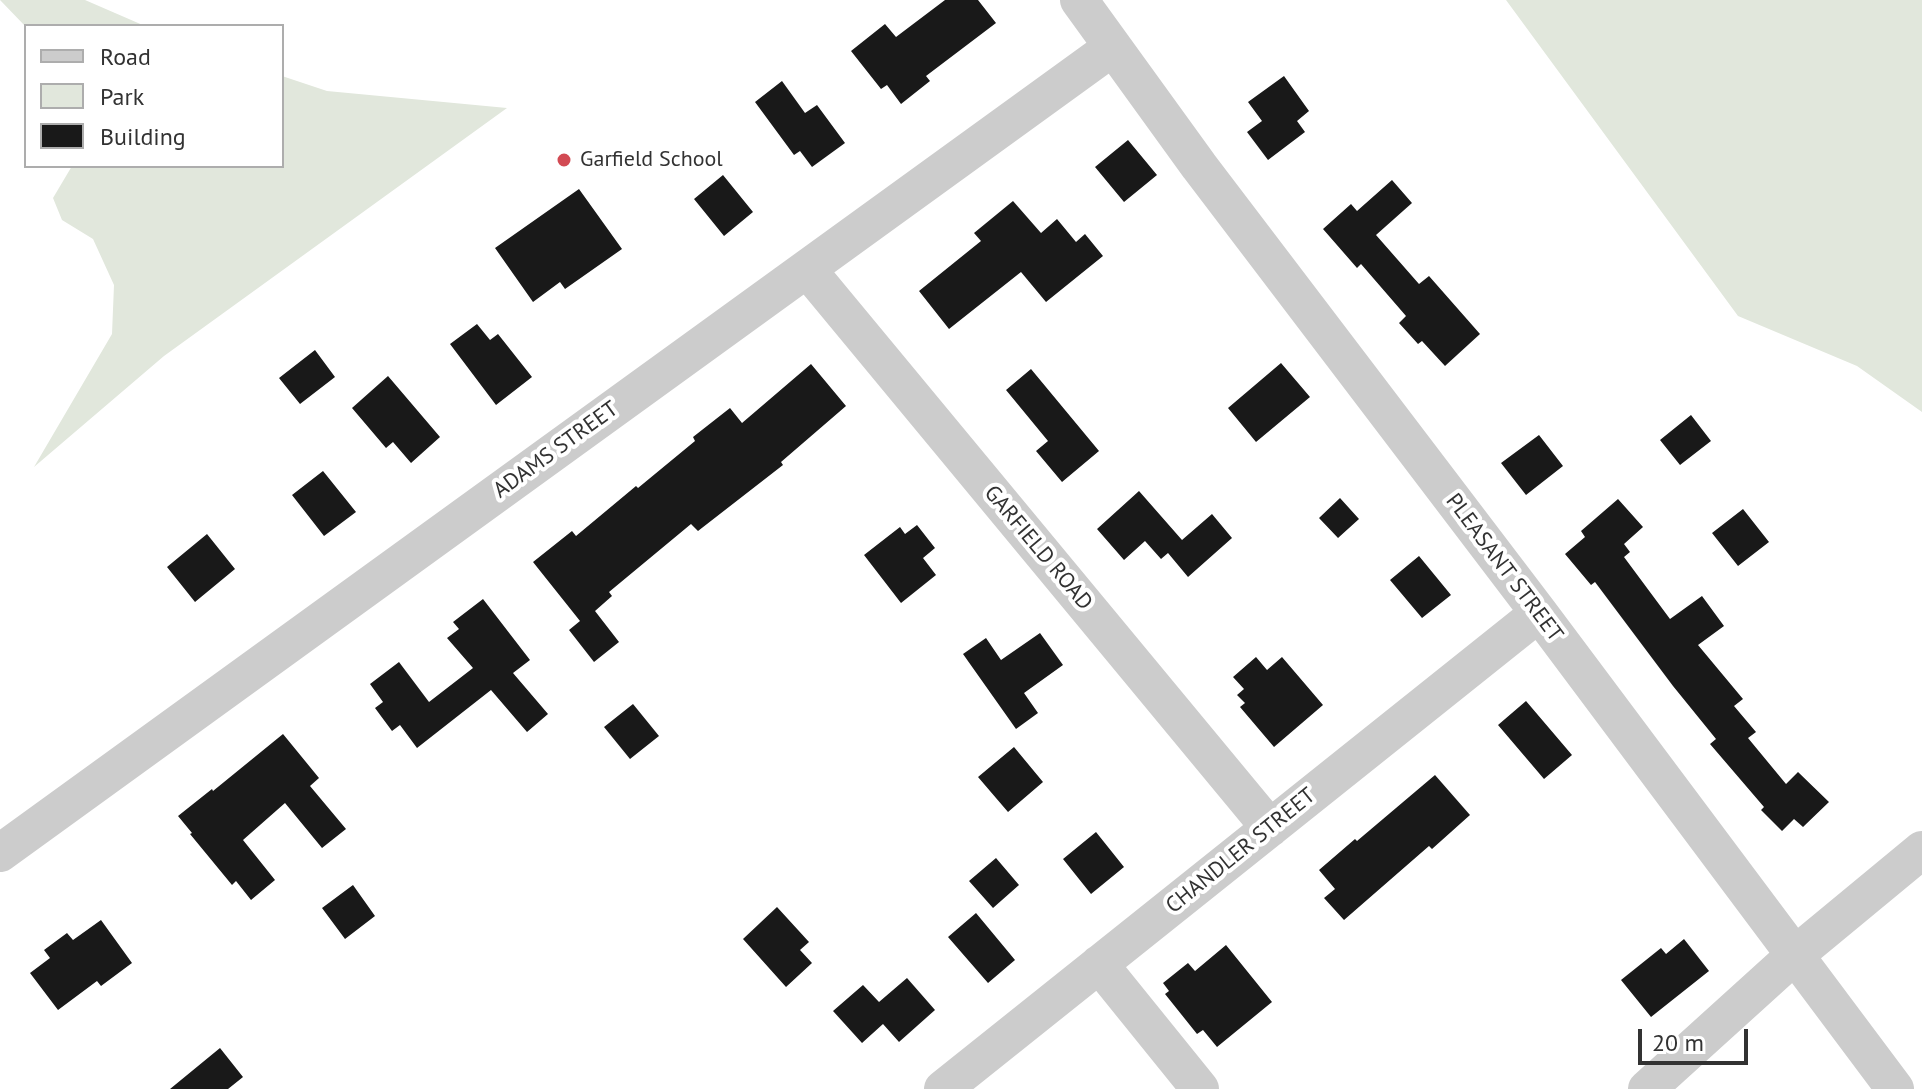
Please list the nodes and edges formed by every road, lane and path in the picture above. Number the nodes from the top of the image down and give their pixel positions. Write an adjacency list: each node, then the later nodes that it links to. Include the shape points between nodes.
1 (1079, 0): 2 (street, PLEASANT STREET)
2 (1113, 47): 3 (street, ADAMS STREET); 4 (street, PLEASANT STREET)
3 (807, 269): 5 (street, GARFIELD ROAD); 7 (street, ADAMS STREET)
4 (1539, 613): 5 (street, CHANDLER STREET); 8 (street, PLEASANT STREET)
5 (1270, 828): 9 (street, CHANDLER STREET)
6 (1922, 850): 8 (street)
7 (0, 853)
8 (1795, 955): 12 (street); 13 (street, PLEASANT STREET)
9 (1099, 964): 10 (street, CHANDLER STREET); 11 (street)
10 (943, 1089)
11 (1200, 1089)
12 (1647, 1089)
13 (1895, 1089)

